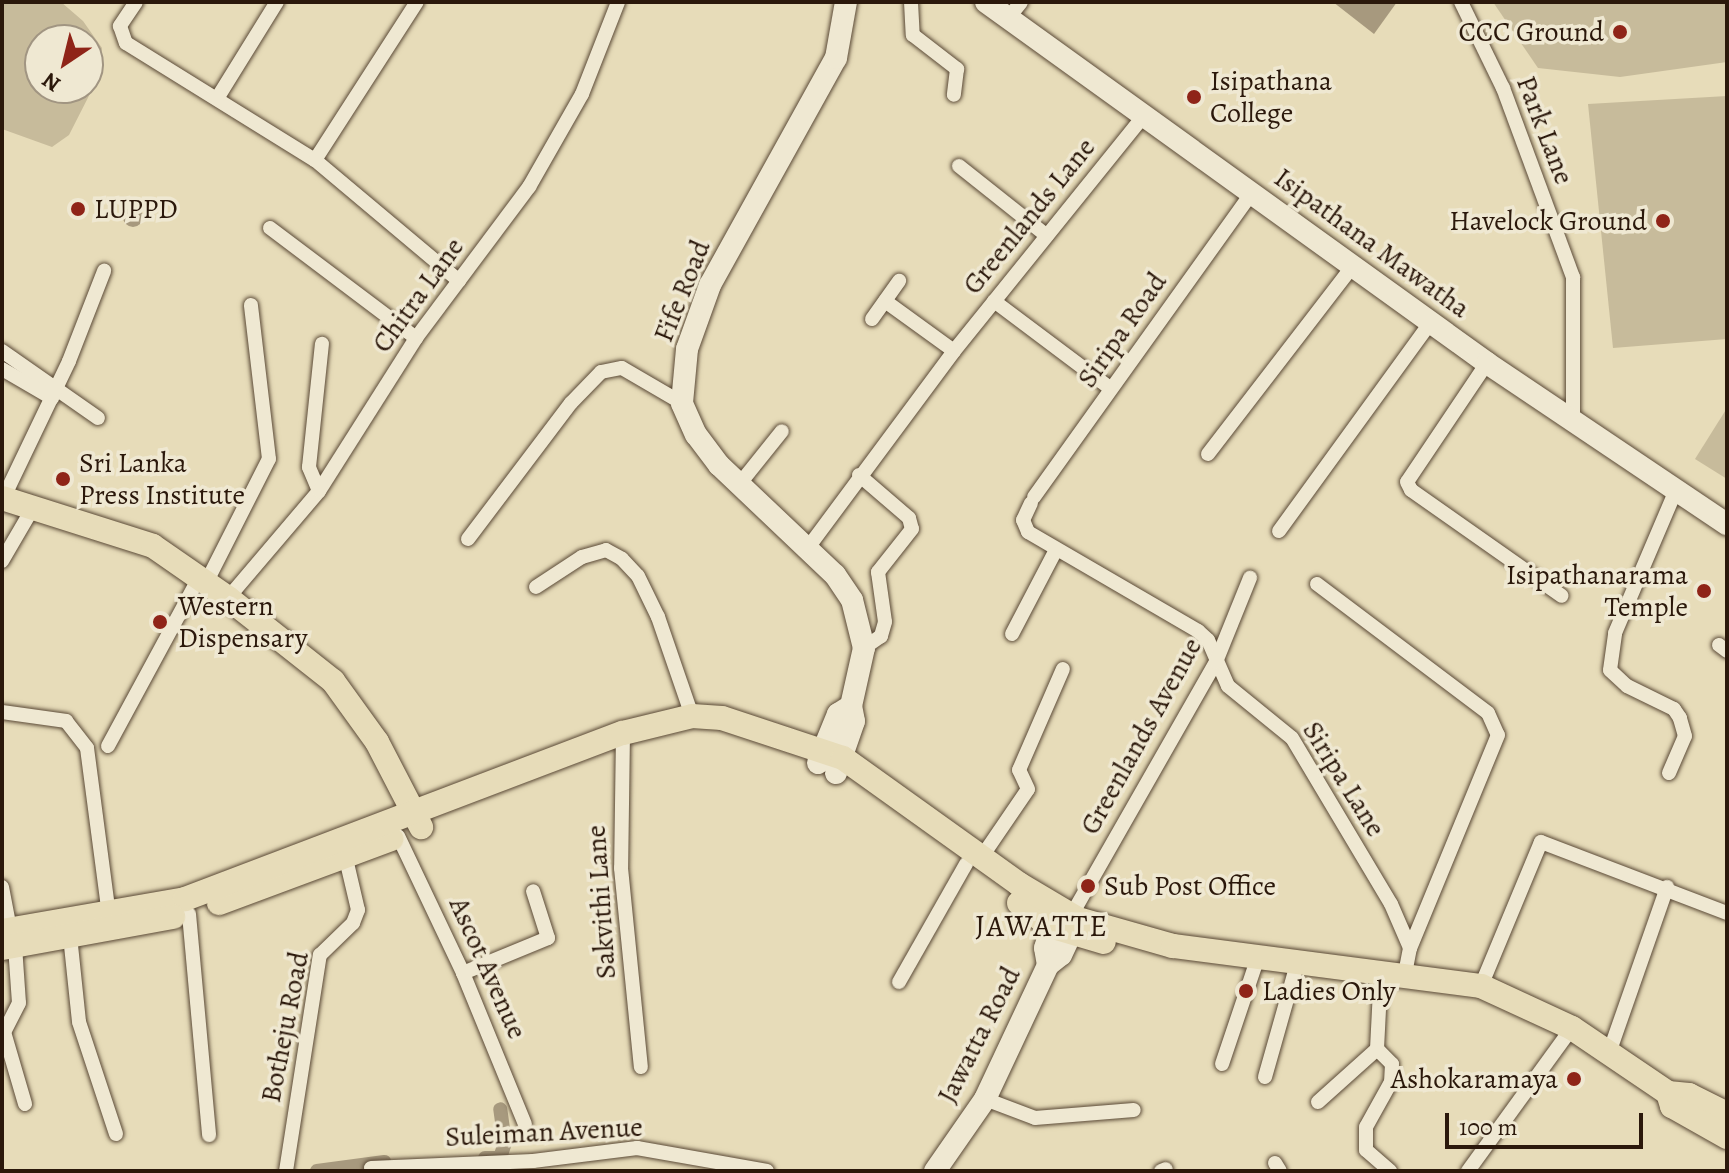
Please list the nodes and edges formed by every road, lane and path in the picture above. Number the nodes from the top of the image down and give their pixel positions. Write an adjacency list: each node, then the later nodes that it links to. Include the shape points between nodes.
1 (136, 2): 11 (street, via 120,26 126,43)
2 (277, 2): 11 (street)
3 (417, 2): 13 (street)
4 (618, 2): 20 (street, Chitra Lane, via 576,105 529,187)
5 (846, 2): 35 (main road, Fife Road, via 836,58 710,285 687,349)
6 (911, 2): 10 (street, via 913,35 957,69)
7 (986, 2): 9 (main road, Isipathana Mawatha)
8 (1461, 2): 37 (street, Park Lane, via 1503,88 1573,277)
9 (1015, 10): 12 (main road, Isipathana Mawatha)
10 (954, 95)
11 (218, 97): 13 (street)
12 (1145, 114): 15 (main road, Isipathana Mawatha); 17 (street, Greenlands Lane)
13 (315, 160): 20 (street)
14 (959, 166): 17 (street)
15 (1252, 192): 18 (main road, Isipathana Mawatha); 33 (street, Siripa Road)
16 (270, 228): 27 (street)
17 (1047, 236): 23 (street, Greenlands Lane)
18 (1352, 267): 26 (main road, Isipathana Mawatha); 39 (street)
19 (104, 271): 34 (street)
20 (459, 281): 27 (street, Chitra Lane)
21 (899, 281): 22 (street)
22 (885, 301): 25 (street); 30 (street)
23 (994, 301): 30 (street, Greenlands Lane); 33 (street)
24 (251, 305): 54 (street, via 269,459)
25 (872, 319)
26 (1430, 323): 31 (main road, Isipathana Mawatha); 48 (street)
27 (416, 338): 42 (street, Chitra Lane)
28 (322, 344): 42 (street, via 309,467)
29 (2, 351): 34 (street)
30 (954, 351): 40 (street, Greenlands Lane)
31 (1487, 363): 37 (main road, Isipathana Mawatha); 57 (street, via 1407,482 1411,490)
32 (2, 369): 34 (street)
33 (1111, 389): 46 (street, Siripa Road)
34 (54, 393): 36 (street); 44 (street)
35 (682, 403): 41 (main road, via 696,435); 49 (street, via 622,368 601,372 571,403)
36 (98, 418)
37 (1573, 423): 43 (main road, Isipathana Mawatha)
38 (782, 431): 41 (street)
39 (1208, 454)
40 (859, 475): 50 (street, Greenlands Lane); 60 (street, via 909,518 912,529 878,572 885,622 881,636)
41 (738, 486): 50 (main road)
42 (319, 491): 58 (street, Chitra Lane)
43 (1675, 492): 47 (main road, Isipathana Mawatha); 68 (street, via 1615,633 1610,670 1680,718 1685,736)
44 (2, 498): 45 (main road)
45 (33, 508): 52 (street); 54 (main road, via 153,546)
46 (1023, 520): 51 (street, Siripa Lane, via 1028,532)
47 (1727, 524)
48 (1279, 531)
49 (468, 539)
50 (807, 549): 60 (main road, via 852,600)
51 (1056, 550): 59 (street); 61 (street, Siripa Lane, via 1198,631)
52 (2, 561)
53 (1250, 578): 61 (street, Greenlands Avenue)
54 (202, 580): 58 (main road); 66 (street)
55 (1317, 584): 82 (street, via 1488,713 1498,735)
56 (536, 587): 64 (street, via 582,557 606,550 622,559 638,576 658,617)
57 (1562, 596)
58 (228, 598): 69 (main road, via 333,681 377,742)
59 (1012, 634)
60 (864, 648): 67 (main road, via 851,706 838,714)
61 (1216, 662): 79 (street, Greenlands Avenue); 82 (street, Siripa Lane, via 1228,686 1292,738 1391,904)
62 (1063, 669): 72 (street, via 1019,770 1028,789)
63 (2, 712): 77 (street, via 66,721 87,748)
64 (692, 716): 65 (main road); 67 (main road, via 750,723)
65 (624, 740): 67 (main road, via 695,729); 69 (main road); 93 (street, Sakvithi Lane, via 621,868)
66 (108, 746)
67 (830, 761): 72 (main road)
68 (1669, 773)
69 (418, 820): 70 (main road); 77 (main road, via 185,899)
70 (398, 836): 71 (main road); 86 (street, Ascot Avenue)
71 (346, 859): 78 (main road); 105 (street, Botheju Road, via 358,910 353,923 320,955)
72 (974, 861): 79 (main road); 87 (street)
73 (2, 887): 81 (street)
74 (1667, 887): 76 (street); 88 (street, via 1541,842); 91 (street)
75 (533, 891): 86 (street, via 550,934)
76 (1727, 913)
77 (109, 914): 81 (main road)
78 (189, 914): 80 (main road); 103 (street)
79 (1065, 921): 83 (main road, via 1173,946); 96 (main road, Jawatta Road, via 1045,948 1048,965)
80 (70, 936): 81 (main road); 102 (street, via 79,1022)
81 (7, 938): 98 (street, via 19,1003 4,1032)
82 (1410, 948): 85 (street)
83 (1258, 957): 84 (main road); 92 (street)
84 (1298, 960): 85 (main road); 94 (street)
85 (1393, 972): 88 (main road); 90 (street)
86 (463, 973): 101 (street, Ascot Avenue)
87 (899, 982)
88 (1481, 986): 89 (main road)
89 (1572, 1028): 91 (main road); 110 (street)
90 (1377, 1049): 97 (street); 109 (street, via 1392,1064 1391,1082 1366,1127 1366,1150)
91 (1609, 1053): 95 (main road)
92 (1222, 1064)
93 (641, 1067)
94 (1265, 1077)
95 (1668, 1093): 100 (main road, via 1689,1095); 104 (main road, via 1672,1106)
96 (985, 1099): 99 (street, via 1035,1118); 108 (main road, Jawatta Road)
97 (1318, 1102)
98 (25, 1104)
99 (1134, 1110)
100 (1727, 1114)
101 (525, 1124)
102 (116, 1134)
103 (209, 1135)
104 (1727, 1137)
105 (286, 1167)
106 (371, 1168): 107 (street, Suleiman Avenue, via 533,1161 637,1148)
107 (767, 1171)
108 (935, 1171)
109 (1390, 1171)
110 (1468, 1171)

